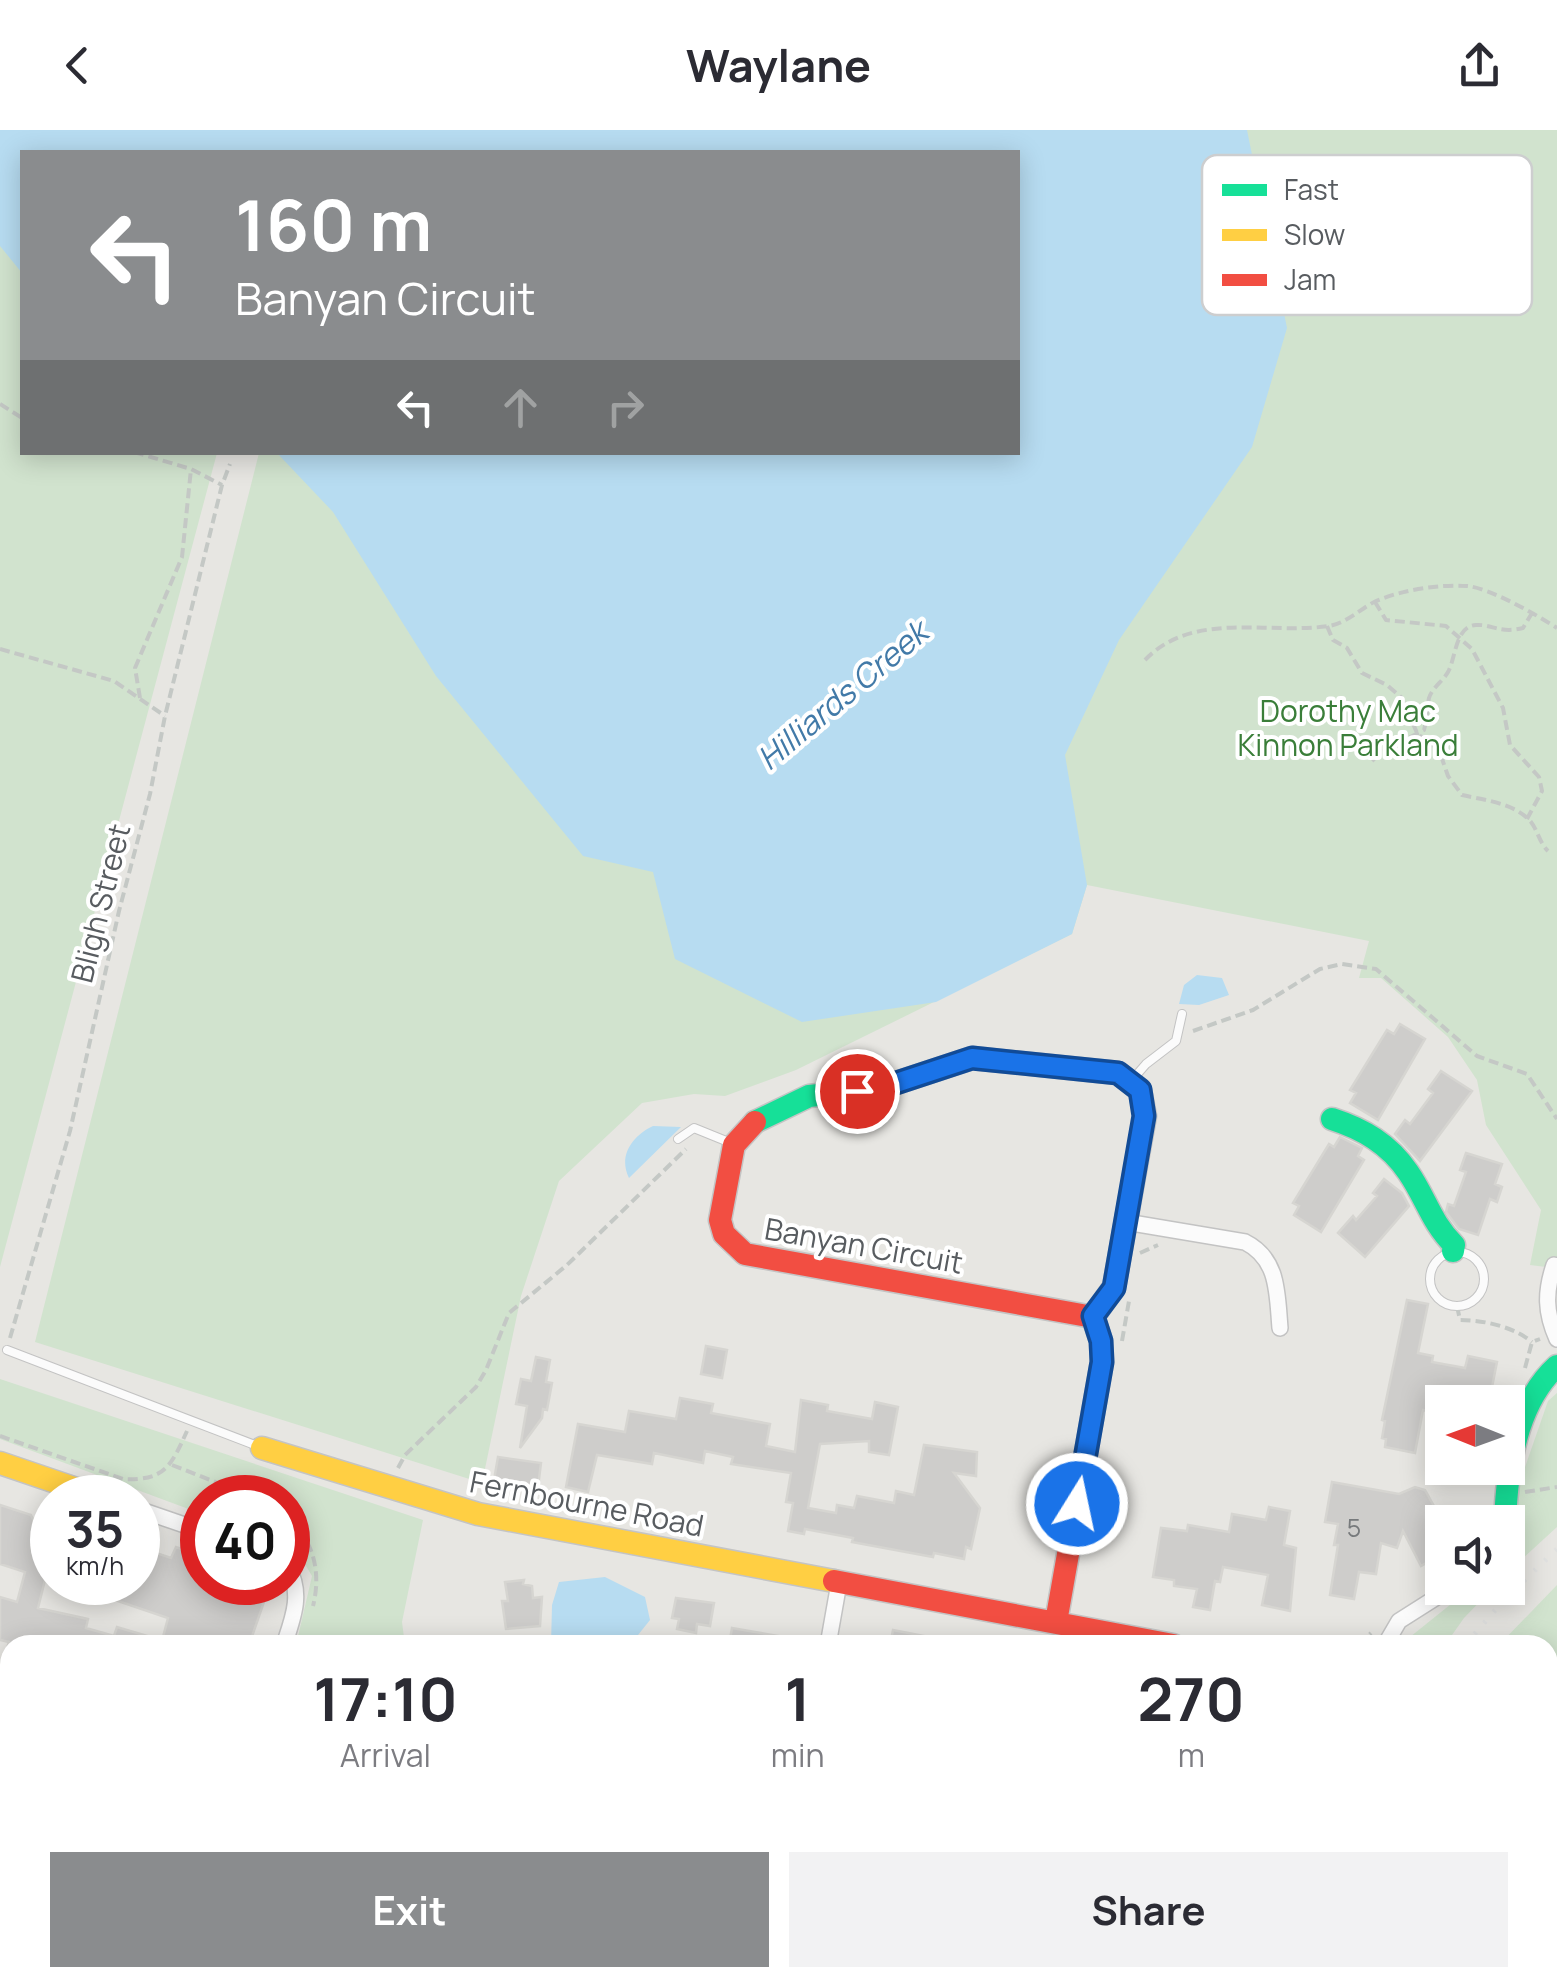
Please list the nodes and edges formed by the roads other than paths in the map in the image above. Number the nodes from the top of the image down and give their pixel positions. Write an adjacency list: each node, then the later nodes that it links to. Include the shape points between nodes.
1 (1182, 1014): 2 (lane, via 1176,1041)
2 (1132, 1081): 5 (street, via 1118,1073 972,1058 878,1089 809,1096 752,1124); 6 (street, via 1145,1109)
3 (1332, 1120): 7 (street, via 1362,1129 1408,1171)
4 (678, 1139): 5 (lane, via 694,1128)
5 (734, 1145): 11 (street, Banyan Circuit, via 720,1220 724,1234 745,1254)
6 (1126, 1222): 11 (street, via 1114,1288); 12 (street, via 1258,1248 1277,1284)
7 (1453, 1252): 10 (lane, via 1437,1260); 10 (lane, via 1472,1256 1483,1270 1483,1287 1473,1301 1457,1306 1440,1300)
8 (1554, 1265): 13 (street, via 1546,1302)
9 (1420, 1281): 10 (lane)
10 (1430, 1282)
11 (1093, 1316): 23 (street, via 1102,1362)
12 (1280, 1328)
13 (1557, 1339)
14 (7, 1350): 16 (lane, Fernbourne Road)
15 (1557, 1366): 19 (street, via 1539,1384)
16 (262, 1448): 20 (street, Fernbourne Road, via 478,1514)
17 (0, 1463): 18 (street)
18 (35, 1475)
19 (1505, 1505)
20 (839, 1583): 23 (street, Fernbourne Road); 25 (street)
21 (1425, 1604): 27 (street)
22 (297, 1605): 24 (street)
23 (1056, 1622): 26 (street, Fernbourne Road)
24 (288, 1635)
25 (830, 1635)
26 (1119, 1635)
27 (1391, 1635)

